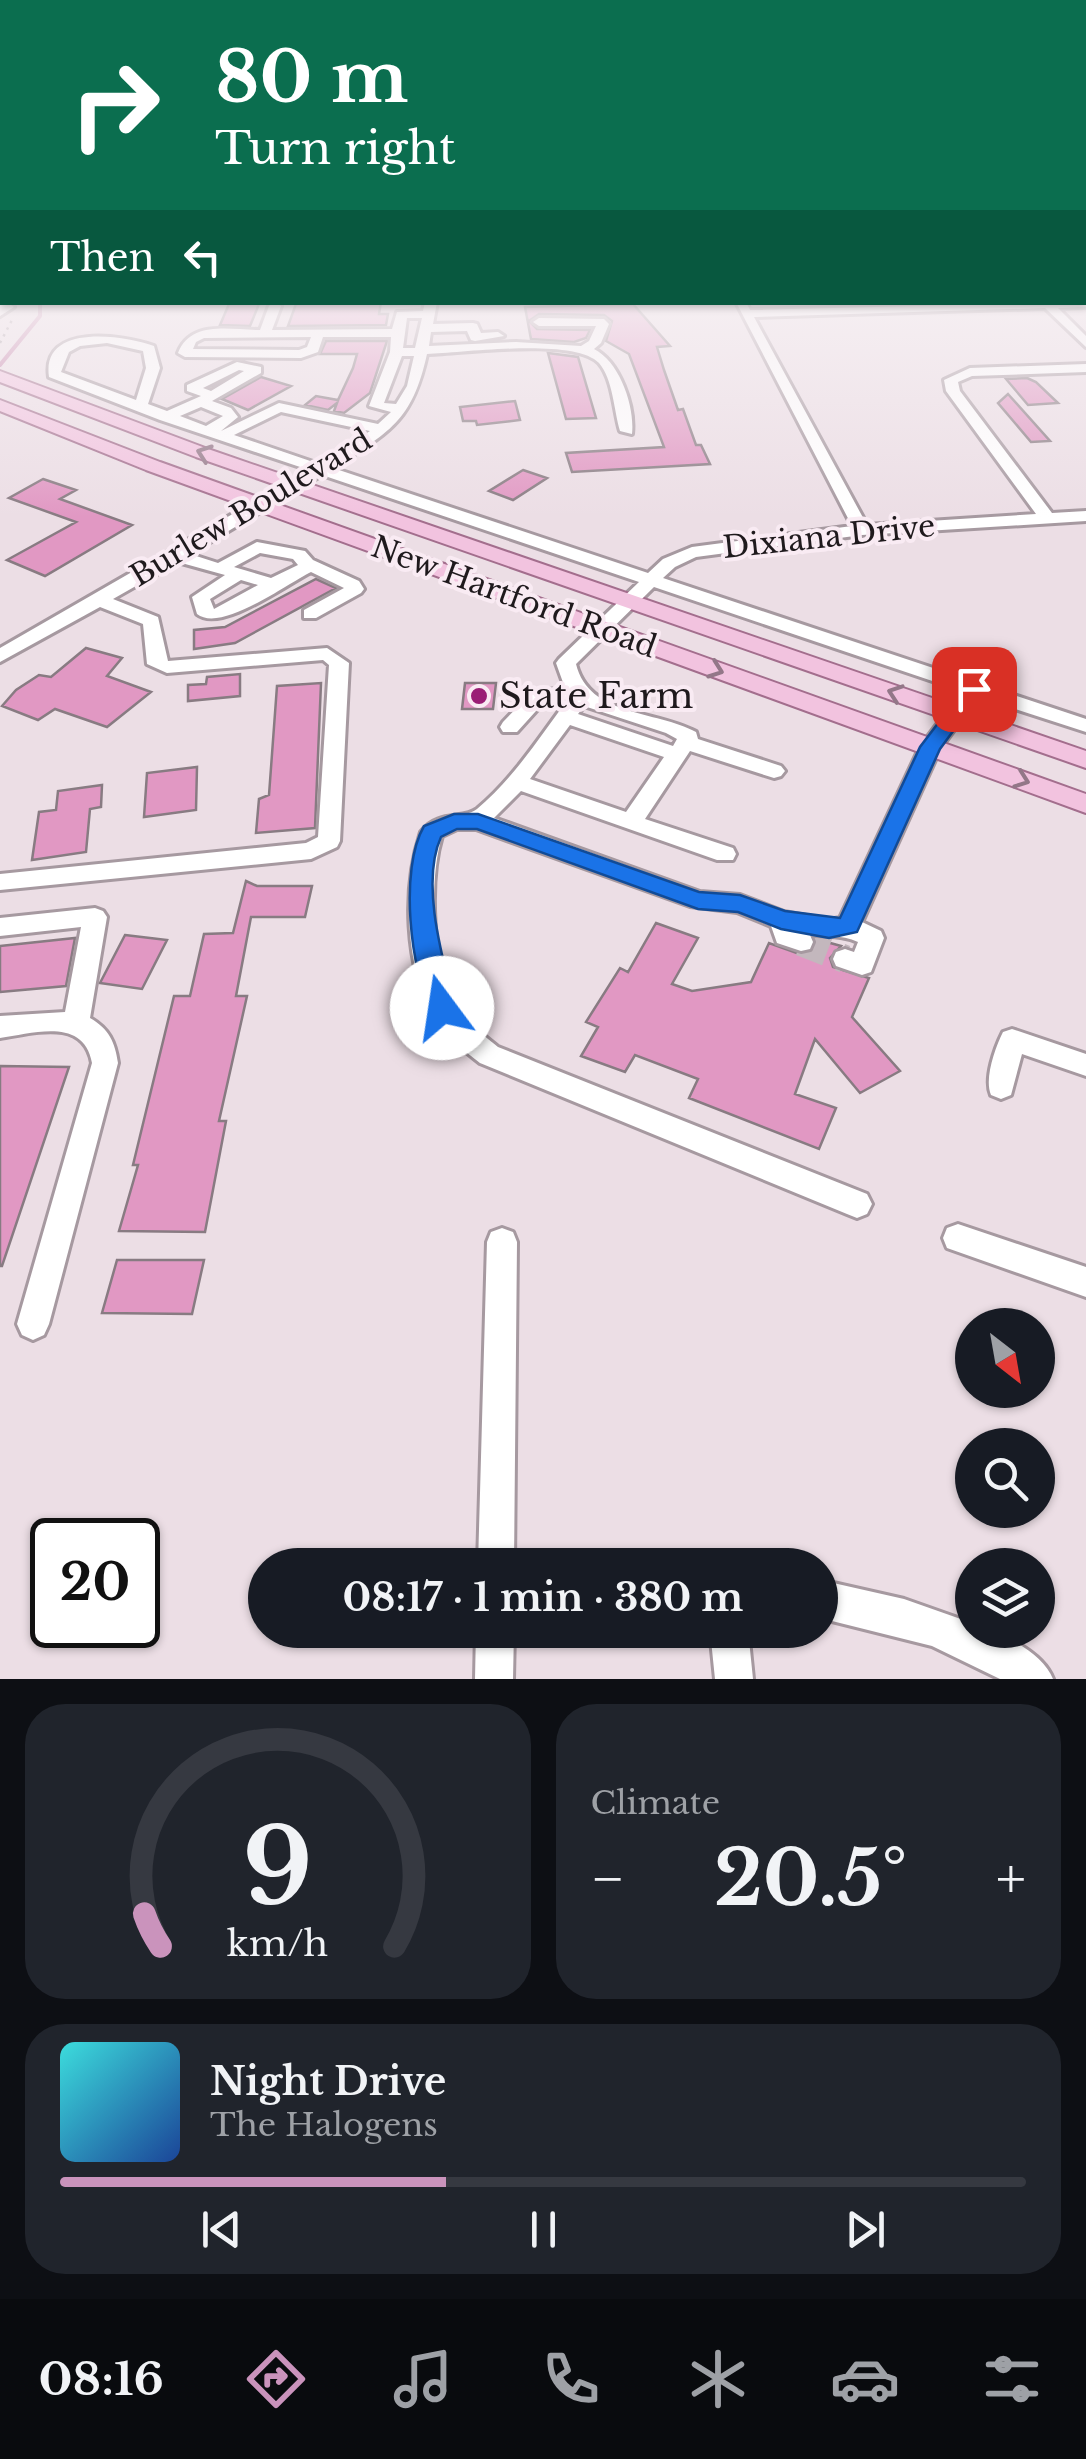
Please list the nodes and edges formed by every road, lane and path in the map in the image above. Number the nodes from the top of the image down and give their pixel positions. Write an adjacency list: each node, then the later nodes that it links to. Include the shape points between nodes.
1 (57, 360): 11 (street, New Hartford Road, via 54,374)
2 (151, 360): 11 (street, New Hartford Road)
3 (393, 360): 10 (street)
4 (420, 360): 12 (street, Burlew Boulevard)
5 (602, 360): 17 (street)
6 (772, 360): 26 (street)
7 (1086, 368): 25 (street, via 970,372 954,376 950,385)
8 (7, 379): 15 (main road, New Hartford Road)
9 (2, 406): 19 (main road, New Hartford Road)
10 (376, 406): 12 (street); 14 (street)
11 (141, 408): 13 (street, New Hartford Road)
12 (400, 409): 16 (street, Burlew Boulevard)
13 (166, 416): 18 (street, New Hartford Road); 18 (street, via 206,398 231,417)
14 (356, 423): 16 (street); 18 (street, via 280,407)
15 (126, 425): 19 (main road); 22 (main road, New Hartford Road, one-way to 15)
16 (382, 428): 21 (street, Burlew Boulevard)
17 (627, 431)
18 (215, 434): 21 (street, New Hartford Road)
19 (92, 441): 20 (main road, New Hartford Road)
20 (116, 450): 22 (main road, via 256,486); 23 (main road, New Hartford Road)
21 (321, 470): 22 (street, Burlew Boulevard); 30 (street, New Hartford Road)
22 (296, 485): 23 (street, Burlew Boulevard); 33 (main road, New Hartford Road)
23 (262, 506): 27 (street, Burlew Boulevard); 33 (main road, via 308,508); 35 (main road, New Hartford Road)
24 (1086, 516): 25 (street, Dixiana Drive)
25 (1048, 519): 26 (street, Dixiana Drive)
26 (862, 530): 30 (street, Dixiana Drive, via 692,552)
27 (177, 556): 29 (street); 32 (street, Burlew Boulevard)
28 (309, 566): 29 (street, via 298,555 257,547); 31 (street); 34 (street, via 355,588)
29 (230, 571): 31 (street); 31 (street, via 201,596 206,614 220,614)
30 (650, 580): 33 (street, Dixiana Drive); 37 (street, New Hartford Road)
31 (273, 584)
32 (99, 600): 36 (street, Burlew Boulevard); 52 (street, via 152,622 157,664 166,668 336,658 329,841 311,851)
33 (629, 601): 35 (street, Dixiana Drive); 39 (main road, New Hartford Road, one-way to 33)
34 (310, 614)
35 (601, 628): 38 (street, Dixiana Drive, via 566,663); 43 (main road, New Hartford Road, one-way to 43)
36 (2, 653)
37 (974, 689): 39 (street); 41 (street, New Hartford Road)
38 (576, 696): 40 (street); 42 (street, via 540,696); 44 (street, via 685,733)
39 (956, 715): 43 (street); 45 (main road, New Hartford Road)
40 (566, 717): 44 (street); 47 (street)
41 (1086, 726)
42 (510, 727)
43 (930, 747): 48 (main road, New Hartford Road, one-way to 48); 55 (street)
44 (684, 749): 46 (street); 50 (street)
45 (1086, 760)
46 (774, 771)
47 (517, 782): 49 (street); 50 (street)
48 (1086, 804)
49 (478, 821): 53 (street, via 698,900 740,904); 62 (street, via 432,832 422,852 424,934 442,1008 466,1036 489,1054)
50 (632, 822): 51 (street)
51 (724, 854)
52 (0, 882)
53 (781, 920): 55 (street); 56 (street, via 786,937)
54 (0, 926): 58 (street, via 96,917)
55 (848, 926): 57 (street, via 872,938 862,965)
56 (800, 942)
57 (844, 959)
58 (76, 1024): 59 (street); 66 (street, via 100,1037 106,1063)
59 (0, 1027)
60 (1086, 1065): 61 (street, via 1012,1040)
61 (1001, 1088)
62 (857, 1204)
63 (958, 1238): 65 (street)
64 (502, 1242): 67 (street)
65 (1086, 1282)
66 (33, 1324)
67 (496, 1548)
68 (838, 1602): 73 (street, via 894,1612)
69 (495, 1648): 71 (street)
70 (731, 1648): 72 (street)
71 (494, 1679)
72 (734, 1679)
73 (1034, 1679)

